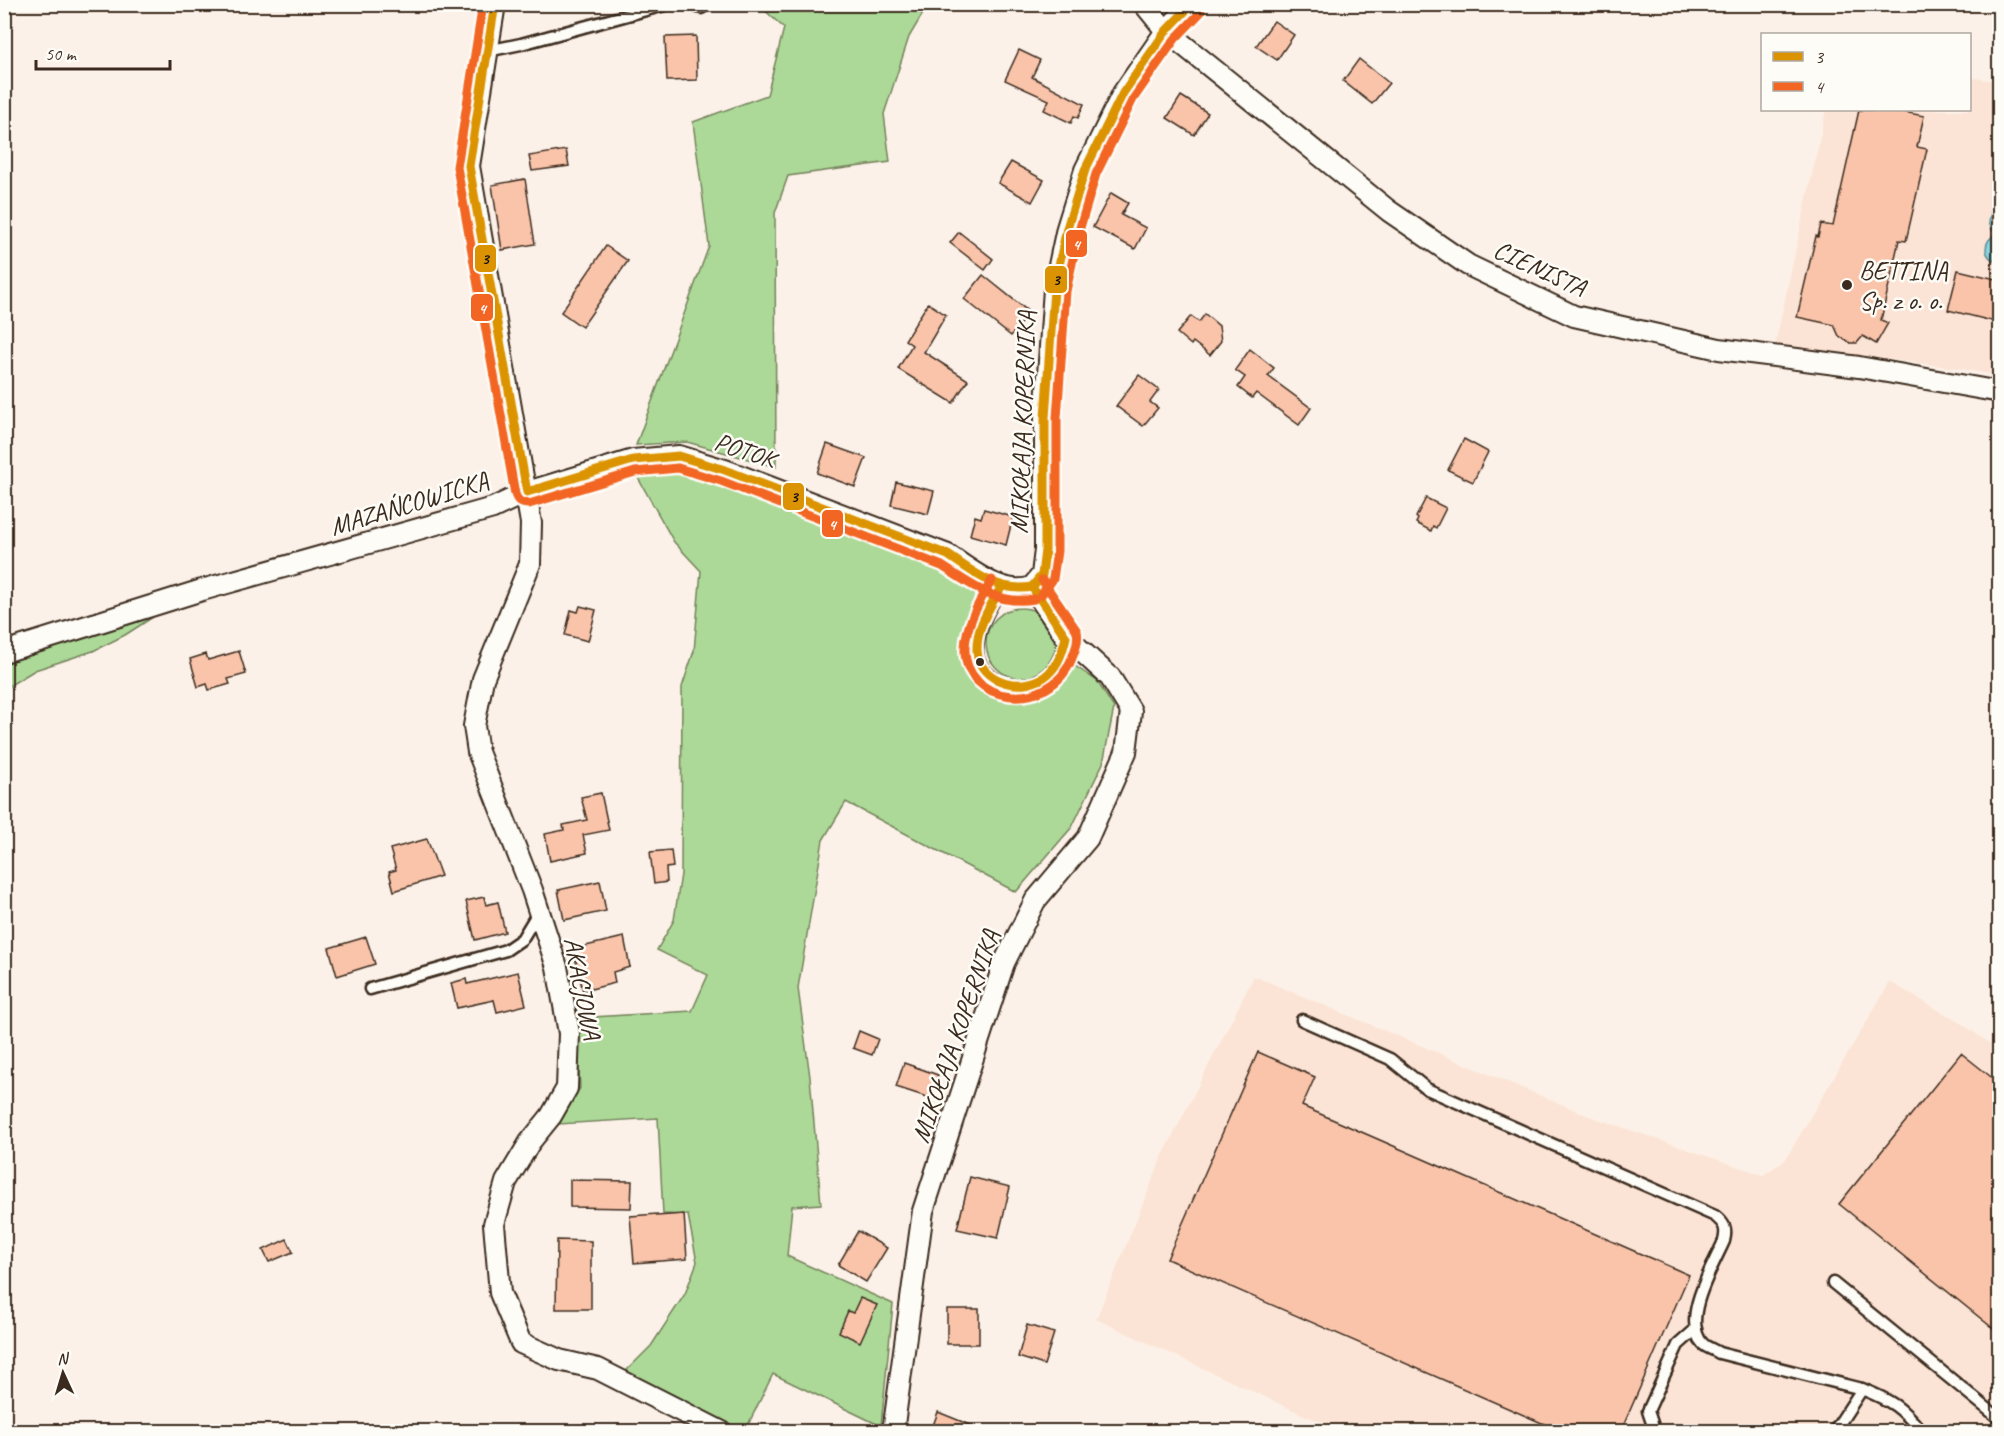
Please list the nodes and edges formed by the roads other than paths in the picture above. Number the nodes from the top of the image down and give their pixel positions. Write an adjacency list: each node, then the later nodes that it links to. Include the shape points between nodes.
1 (495, 4): 8 (street, MAZAŃCOWICKA)
2 (668, 4): 8 (lane)
3 (690, 4): 4 (lane, via 701,8)
4 (708, 4)
5 (1144, 4): 7 (street, CIENISTA)
6 (1192, 4): 7 (street, MIKOŁAJA KOPERNIKA)
7 (1166, 30): 9 (street, CIENISTA, via 1389,212 1468,265 1574,316 1719,349 1859,367); 12 (street, MIKOŁAJA KOPERNIKA, via 1123,93 1085,170 1067,228 1054,289 1045,418 1042,575)
8 (487, 51): 10 (street, MAZAŃCOWICKA, via 469,166)
9 (2000, 392)
10 (527, 492): 11 (street, POTOK, via 633,460 679,456 948,555); 14 (street, MAZAŃCOWICKA, via 493,508 202,590); 15 (street, AKACJOWA, via 530,564 483,680 474,726 478,752)
11 (1002, 586): 12 (street, via 1014,591); 13 (lane, via 981,626 977,651 979,662 997,680 1014,684 1042,679 1058,663)
12 (1032, 587): 13 (street)
13 (1066, 637): 23 (street, MIKOŁAJA KOPERNIKA, via 1110,677 1131,711 1126,752 1088,838 1035,901 1004,963 923,1211)
14 (4, 652)
15 (539, 911): 16 (lane, via 522,939 506,950); 22 (street, AKACJOWA, via 557,967 569,1033 567,1088 506,1182 494,1224 500,1293 521,1343 559,1360 598,1369)
16 (370, 989)
17 (1302, 1020): 19 (lane, via 1390,1059 1427,1089 1724,1223 1724,1241 1695,1310)
18 (1833, 1284): 21 (lane)
19 (1696, 1329): 20 (lane, via 1702,1344 1719,1353); 24 (lane, via 1678,1345 1648,1412)
20 (1862, 1389): 25 (lane); 26 (lane, via 1897,1405)
21 (2000, 1419)
22 (722, 1431)
23 (894, 1431)
24 (1655, 1431)
25 (1834, 1431)
26 (1922, 1431)

